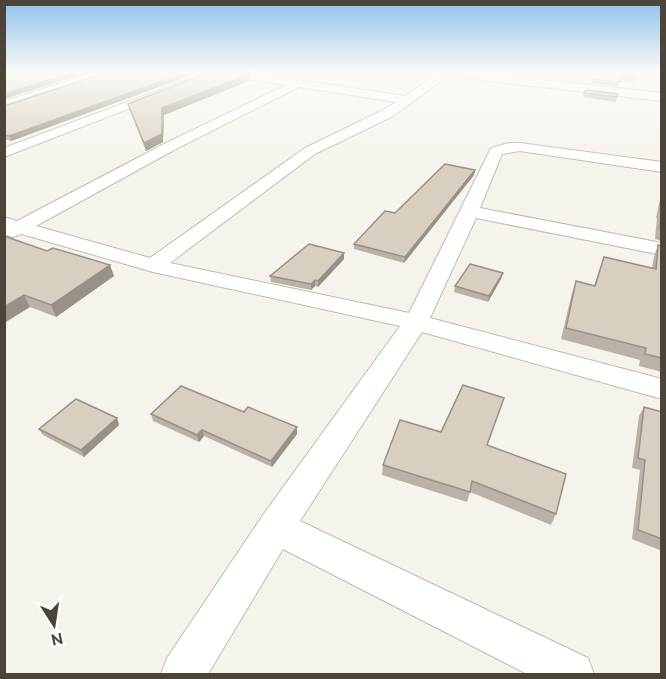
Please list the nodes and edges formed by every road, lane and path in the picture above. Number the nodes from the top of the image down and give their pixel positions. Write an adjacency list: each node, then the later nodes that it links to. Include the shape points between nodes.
1 (132, 105): 4 (street)
2 (254, 105): 7 (street)
3 (400, 105): 9 (street, via 310,151)
4 (4, 153)
5 (662, 166): 6 (street, via 520,147 500,149)
6 (468, 211): 8 (street); 10 (street)
7 (10, 228): 9 (street)
8 (662, 249)
9 (153, 266): 10 (street)
10 (416, 322): 11 (street); 12 (street)
11 (662, 389)
12 (276, 527): 13 (street); 14 (street)
13 (183, 675)
14 (572, 675)

